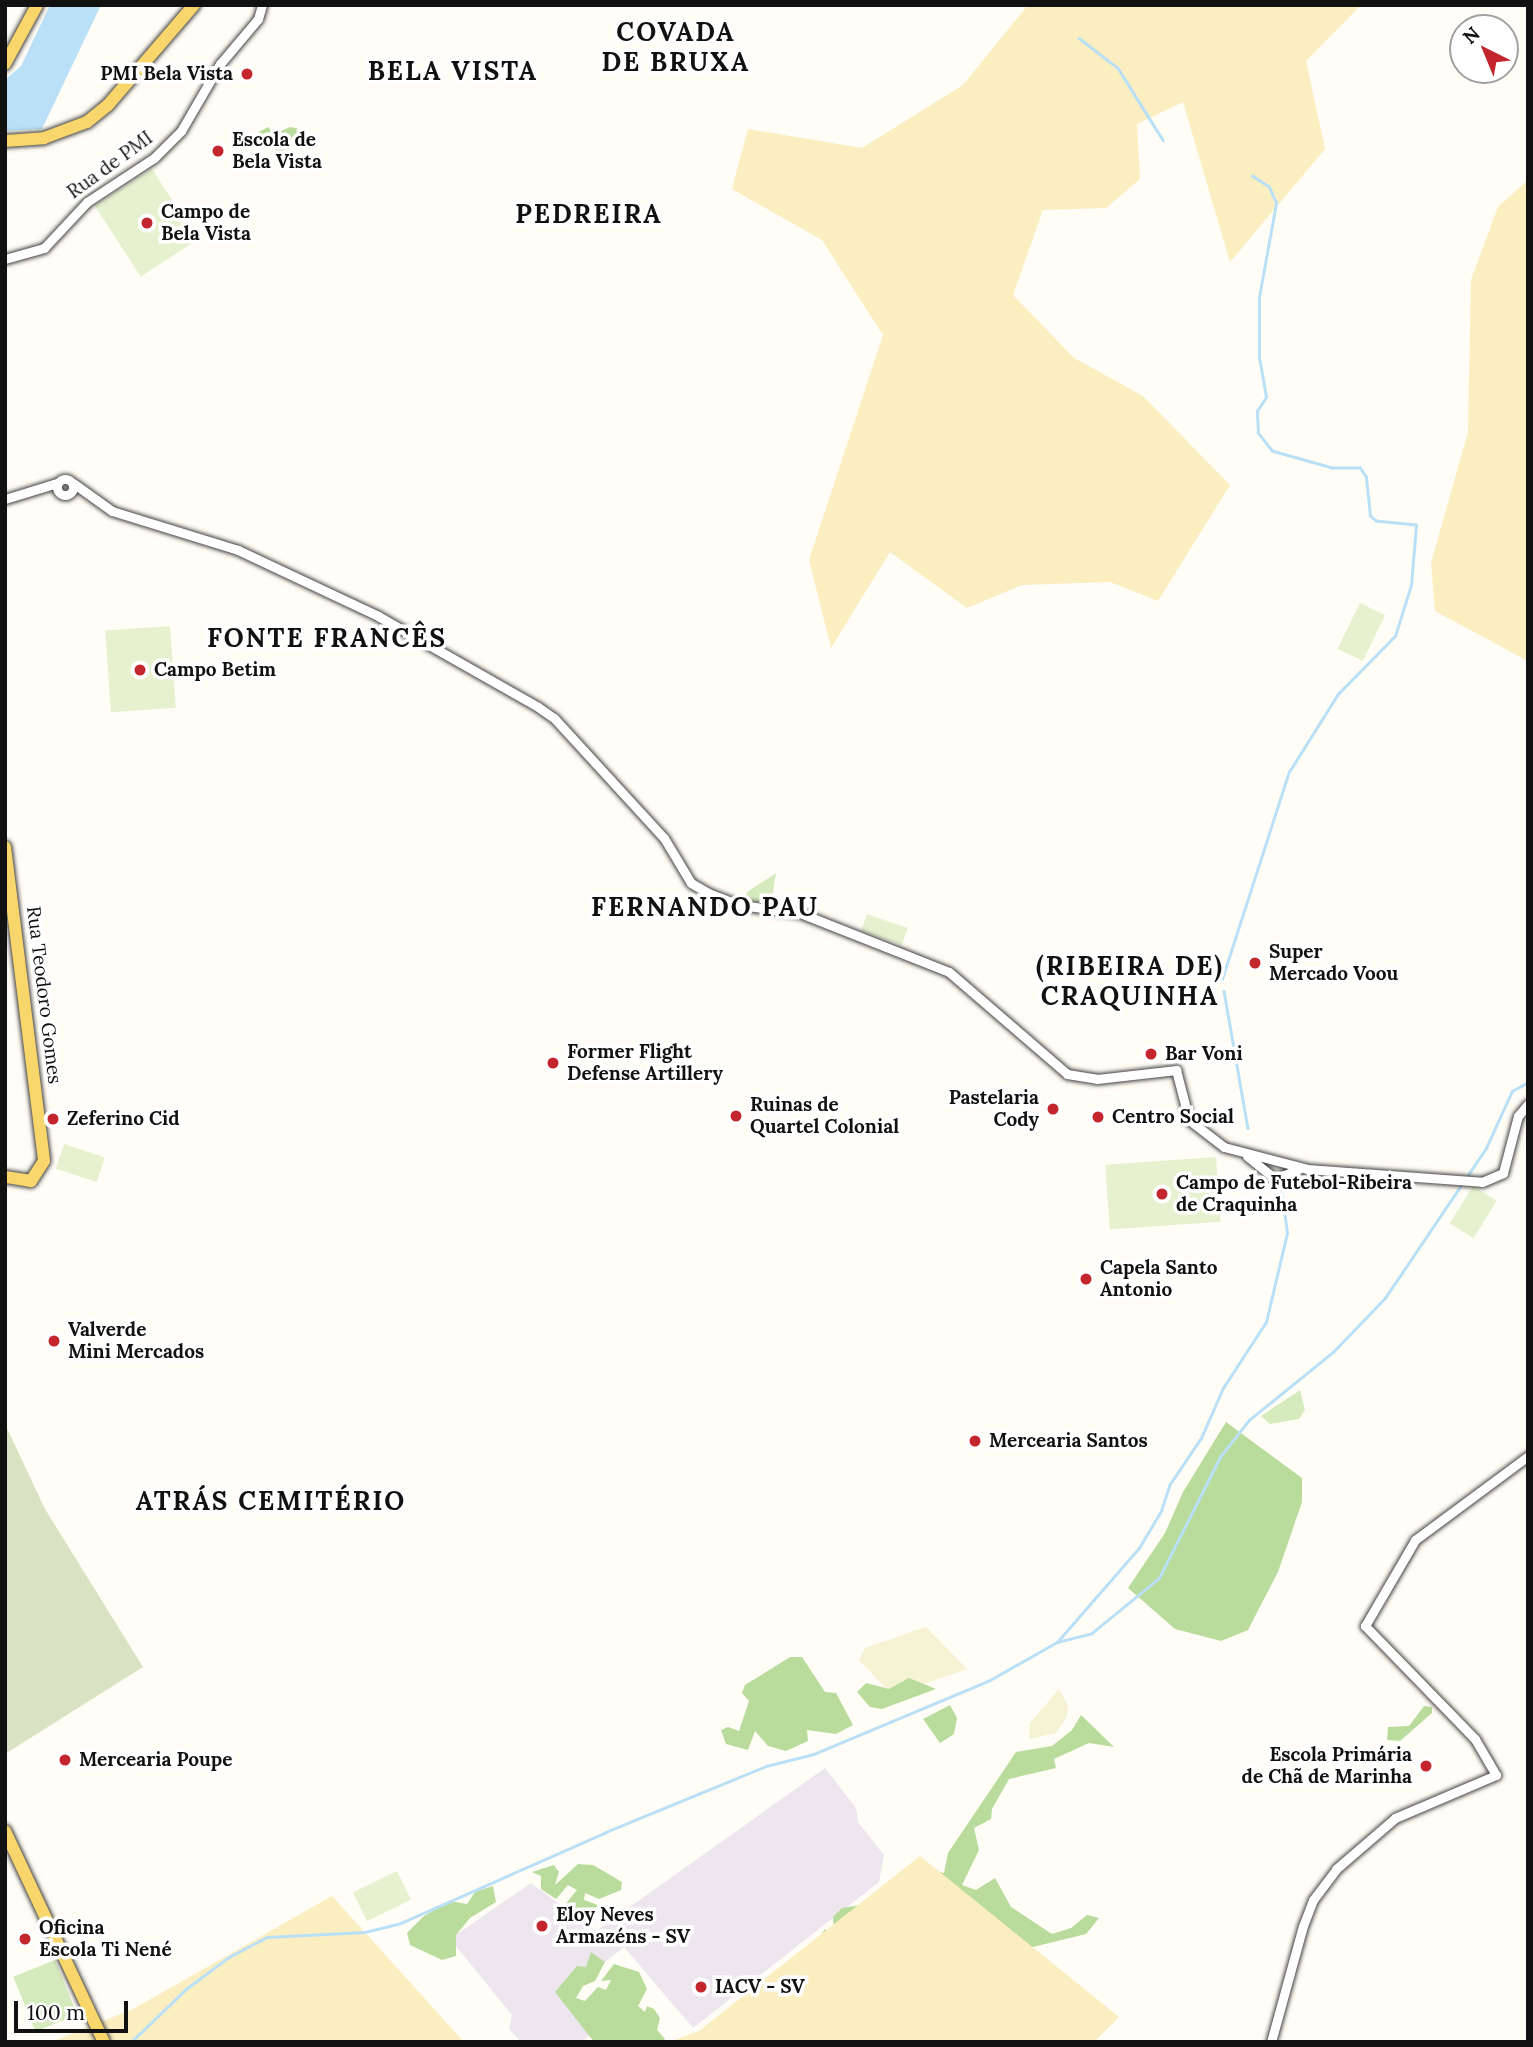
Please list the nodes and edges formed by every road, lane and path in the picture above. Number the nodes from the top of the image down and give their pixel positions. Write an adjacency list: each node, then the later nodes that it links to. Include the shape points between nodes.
1 (37, 5): 4 (main road)
2 (194, 5): 5 (main road, via 108,105 87,122 44,138)
3 (262, 5): 6 (street, Rua de PMI, via 258,19 220,64 181,131 154,158 87,202 44,248)
4 (5, 64)
5 (5, 141)
6 (5, 259)
7 (57, 487): 8 (street); 8 (street, via 65,478); 9 (street)
8 (71, 488): 12 (street, via 127,517 238,550 378,616 555,718 664,838 691,883 702,890 740,905 820,920 949,972 1067,1074 1097,1079 1176,1070 1184,1111 1195,1128)
9 (5, 499)
10 (5, 847): 14 (main road, Rua Teodoro Gomes, via 43,1147 41,1171 31,1181)
11 (1528, 1104): 13 (street, via 1518,1116 1503,1173 1482,1182)
12 (1245, 1155): 13 (street); 13 (street, via 1275,1180)
13 (1301, 1167)
14 (5, 1177)
15 (1528, 1456): 18 (street, via 1415,1540 1366,1626 1475,1739 1496,1775 1395,1818 1336,1869 1313,1900 1303,1926)
16 (5, 1831): 17 (main road)
17 (104, 2042)
18 (1271, 2042)

